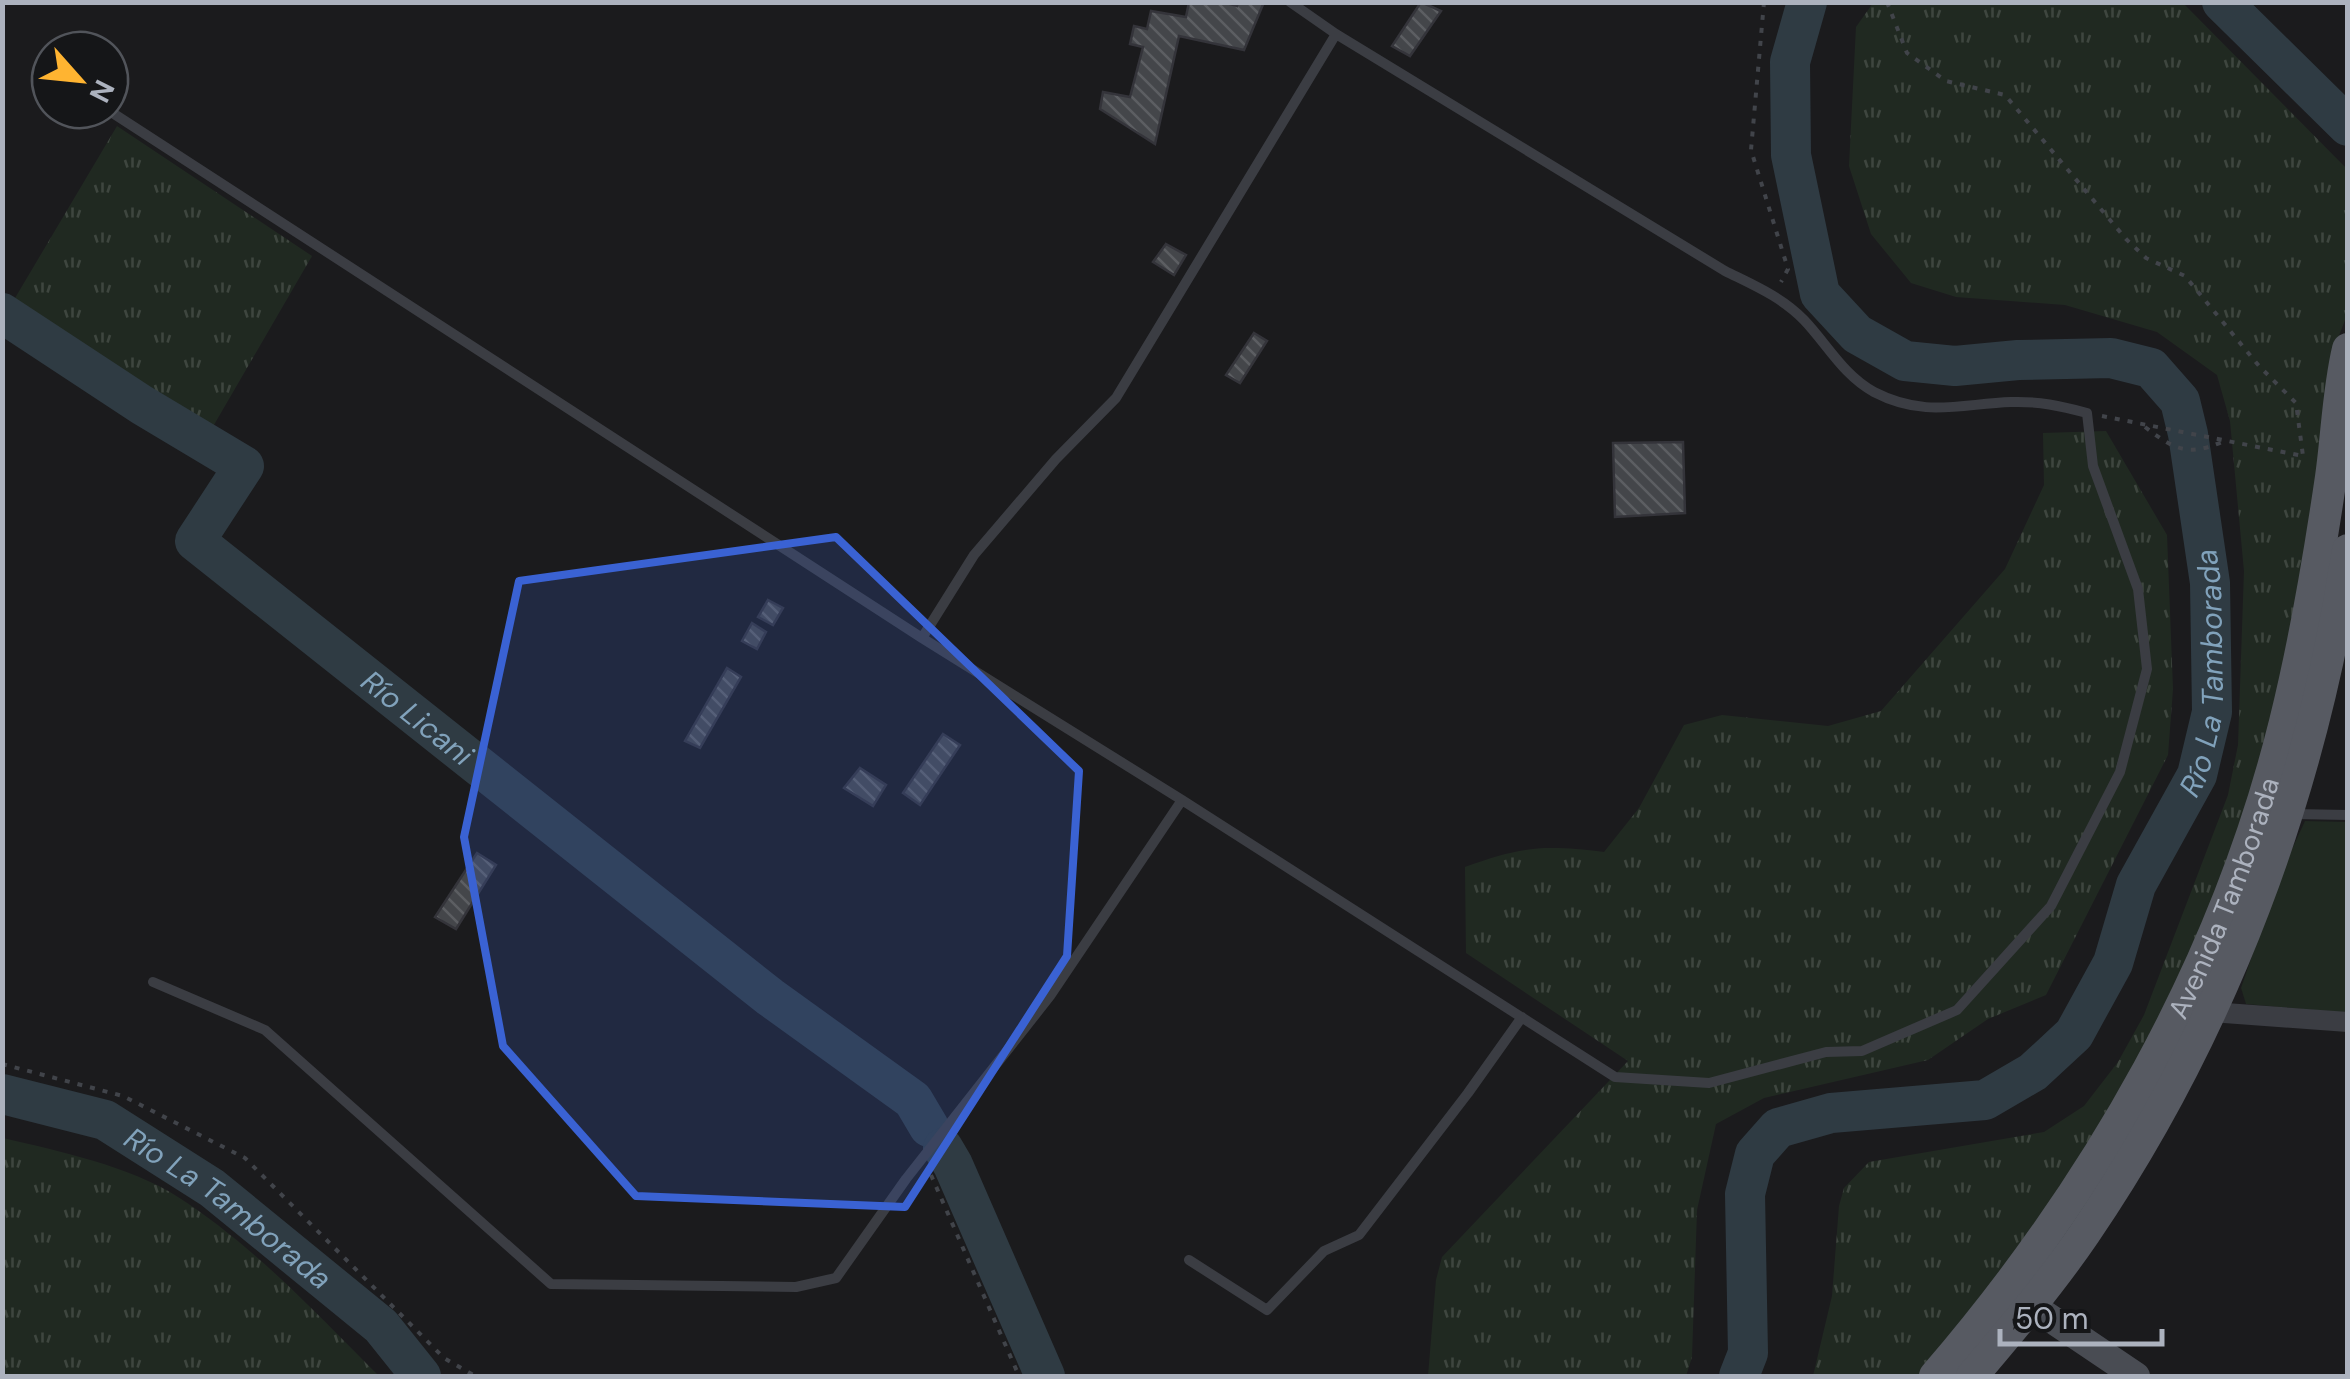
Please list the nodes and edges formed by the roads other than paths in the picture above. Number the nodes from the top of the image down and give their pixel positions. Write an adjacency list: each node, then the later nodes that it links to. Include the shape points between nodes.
1 (1290, 2): 2 (lane)
2 (1336, 34): 7 (lane, via 1116,398 974,555); 13 (lane, via 1774,295 1872,391 1950,410 2048,402 2087,413 2093,466 2138,589 2147,669 2120,772 2051,906 1956,1010 1862,1052 1826,1052 1709,1082 1615,1077)
3 (130, 124): 7 (lane)
4 (2348, 350): 5 (main road, Avenida Tamborada)
5 (2329, 467): 16 (main road, Avenida Tamborada, via 2284,723 2232,888 2120,1122)
6 (2348, 550): 9 (main road, Avenida Tamborada, via 2327,666)
7 (922, 638): 8 (lane)
8 (1182, 800): 11 (lane, via 1050,996 836,1278 796,1287 551,1284 266,1030); 13 (lane)
9 (2288, 814): 10 (lane); 12 (main road, Avenida Tamborada)
10 (2348, 815)
11 (152, 982)
12 (2212, 1012): 14 (street); 16 (main road, Avenida Tamborada, via 2084,1235)
13 (1522, 1017): 15 (lane, via 1359,1234 1324,1251 1268,1310)
14 (2348, 1022)
15 (1190, 1260)
16 (2019, 1298): 17 (main road, Avenida Tamborada); 18 (main road, Avenida Tamborada); 19 (street)
17 (1935, 1376)
18 (1972, 1376)
19 (2136, 1376)

